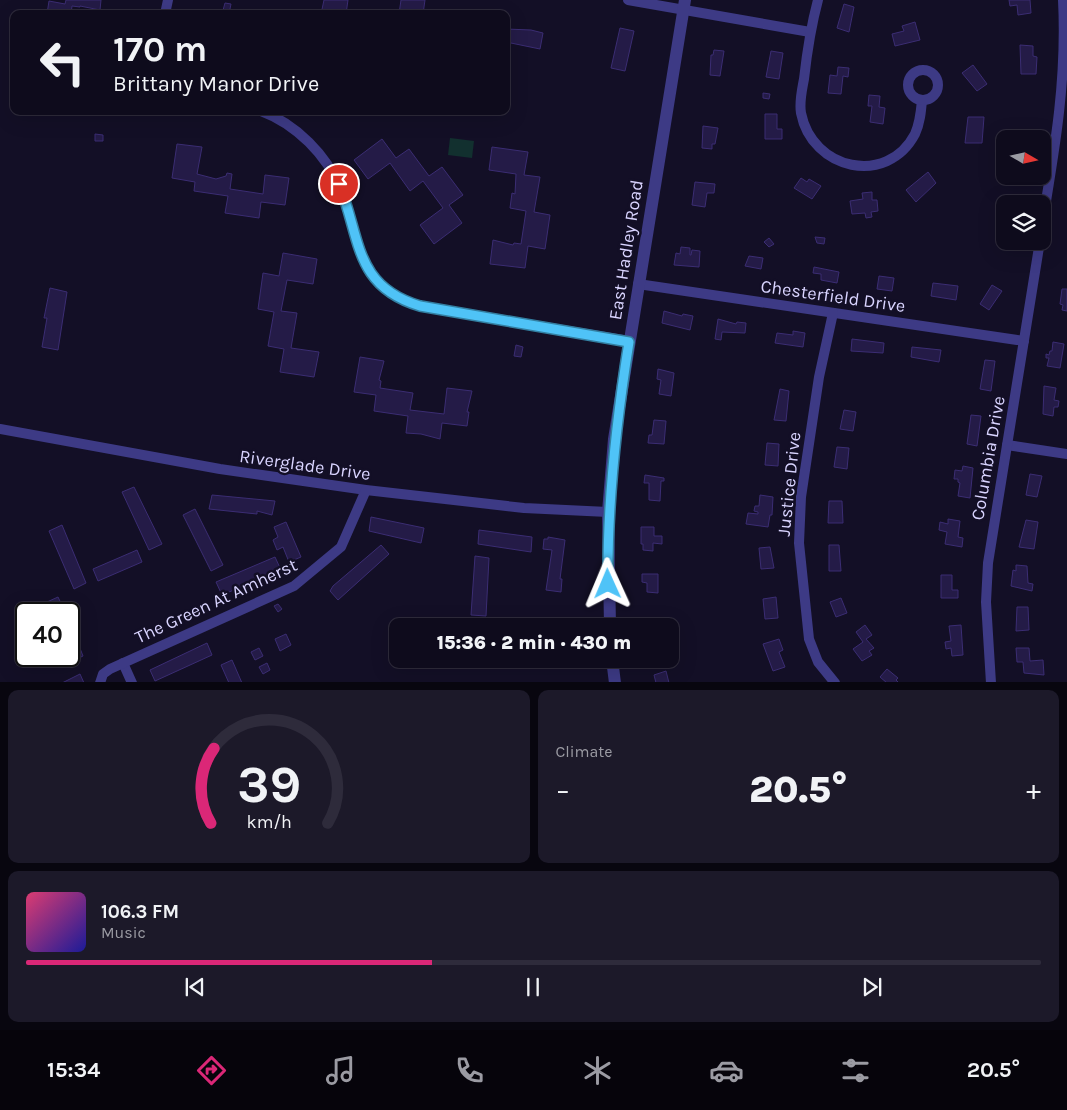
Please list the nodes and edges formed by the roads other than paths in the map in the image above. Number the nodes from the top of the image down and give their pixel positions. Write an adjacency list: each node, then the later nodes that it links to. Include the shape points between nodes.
1 (628, 0): 4 (street)
2 (818, 0): 5 (street)
3 (1063, 0): 8 (street, via 1066,40 1064,96)
4 (684, 5): 5 (street); 10 (street, East Hadley Road)
5 (810, 32): 6 (street, via 800,110 810,138 828,156 860,166 875,165 894,157 915,133)
6 (922, 100)
7 (269, 115): 13 (street, via 288,125 320,156 342,192 362,258 378,281 398,297 420,306)
8 (1047, 195)
9 (1039, 250): 12 (street, Columbia Drive)
10 (638, 284): 11 (street, Chesterfield Drive); 13 (street, East Hadley Road)
11 (833, 313): 12 (street, Chesterfield Drive); 25 (street, Justice Drive, via 819,377 801,497 799,543 809,639 818,662)
12 (1024, 341): 15 (street, Columbia Drive)
13 (629, 342): 18 (street, East Hadley Road, via 614,440)
14 (0, 429): 17 (street, Riverglade Drive, via 220,469)
15 (1007, 445): 16 (street); 26 (street, Columbia Drive, via 986,582)
16 (1067, 454)
17 (366, 490): 18 (street, Riverglade Drive, via 540,510); 20 (street, The Green At Amherst, via 341,547 294,586)
18 (608, 512): 19 (street, East Hadley Road)
19 (610, 618)
20 (123, 663): 22 (street, The Green At Amherst, via 105,672); 23 (street, The Green At Amherst)
21 (613, 668): 24 (street)
22 (100, 682)
23 (132, 682)
24 (615, 682)
25 (835, 682)
26 (991, 682)

